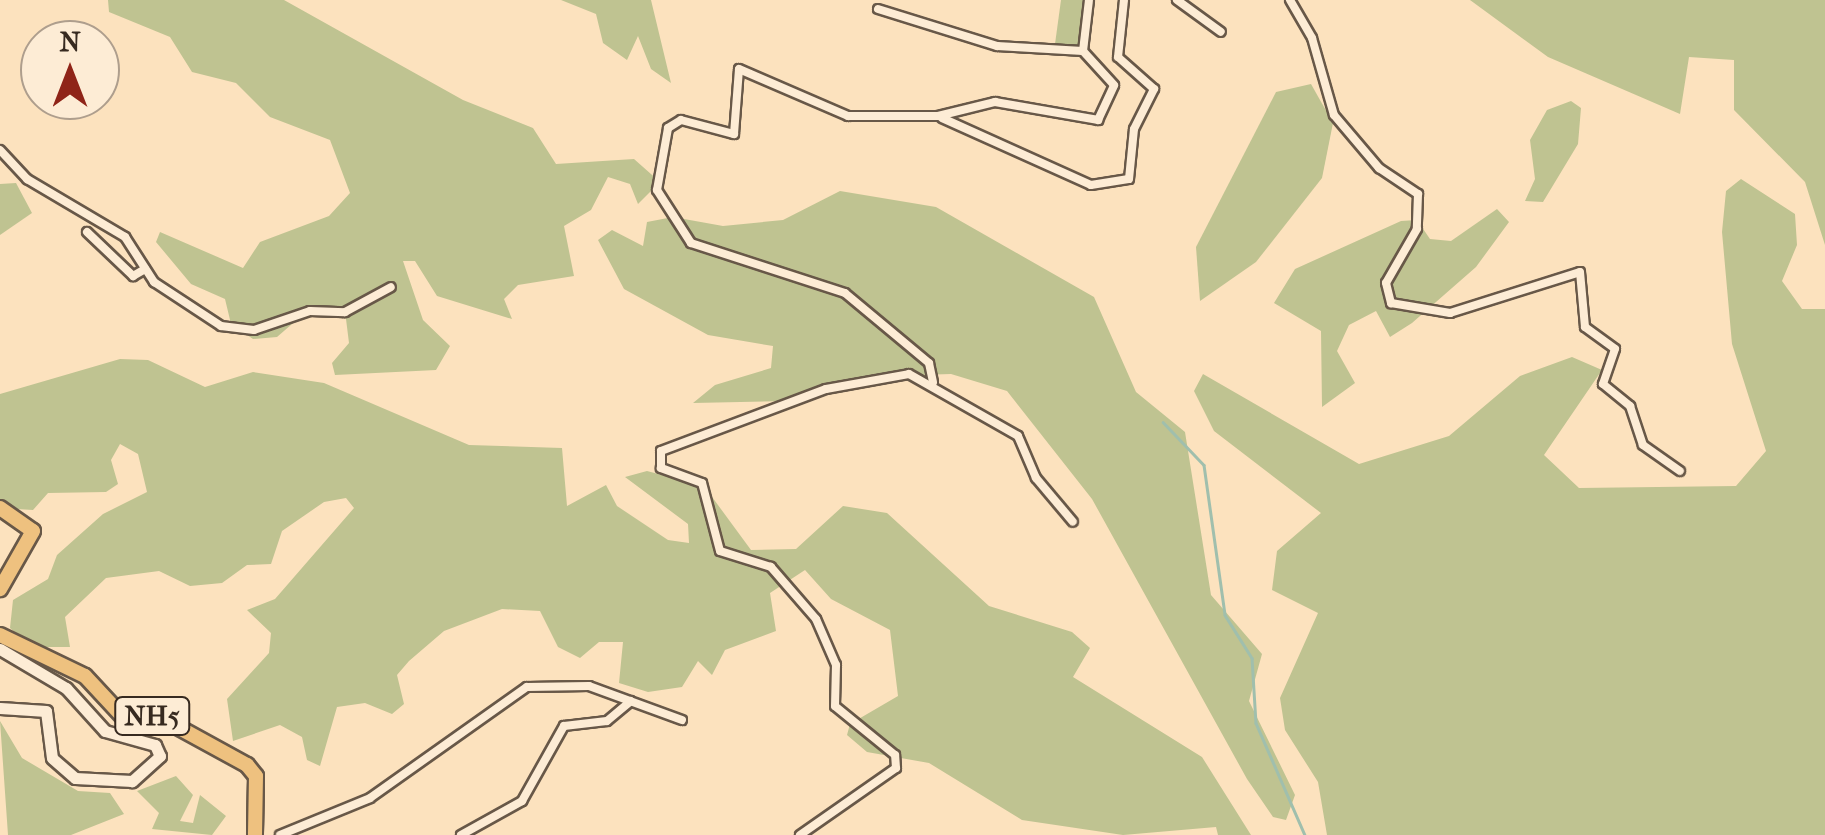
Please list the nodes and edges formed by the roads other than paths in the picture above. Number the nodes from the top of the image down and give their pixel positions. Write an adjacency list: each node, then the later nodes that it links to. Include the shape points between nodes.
1 (1089, 0): 7 (street)
2 (1124, 0): 8 (street, via 1118,57 1154,90 1134,129 1129,179 1091,185)
3 (1177, 0): 6 (street)
4 (1290, 0): 14 (street, via 1312,38 1334,115 1379,168 1418,194 1417,229 1386,283 1391,303 1450,313 1580,272 1585,328 1615,350 1603,384 1630,406 1643,445)
5 (878, 10): 7 (street, via 998,46)
6 (1221, 32)
7 (1082, 51): 8 (street, via 1114,85 1098,120 995,102)
8 (938, 116): 13 (street, via 842,114 739,69 738,131 721,138 674,122 656,177 666,213 691,243 845,293 929,363)
9 (0, 150): 11 (street, via 26,178 125,237)
10 (87, 232): 11 (street, via 133,276)
11 (146, 270): 12 (street, via 240,330 345,312)
12 (392, 287)
13 (933, 382): 16 (street, via 1018,436 1036,478); 26 (street, via 900,374 840,384 659,458 665,471 702,483 720,551 771,567 816,619 836,665 836,706 895,754 896,768)
14 (1680, 471)
15 (0, 508): 17 (highway, via 33,531)
16 (1073, 522)
17 (0, 589)
18 (0, 635): 23 (highway, NH5, via 85,676 123,717 164,719 253,770)
19 (0, 649): 21 (street, via 66,688 105,730 155,744 160,756 132,781 75,778 52,758 46,711)
20 (631, 700): 22 (street); 24 (street, via 577,684 516,691 370,798); 25 (street, via 607,721 564,726 522,802)
21 (0, 708)
22 (682, 720)
23 (255, 835)
24 (280, 835)
25 (461, 835)
26 (800, 835)

